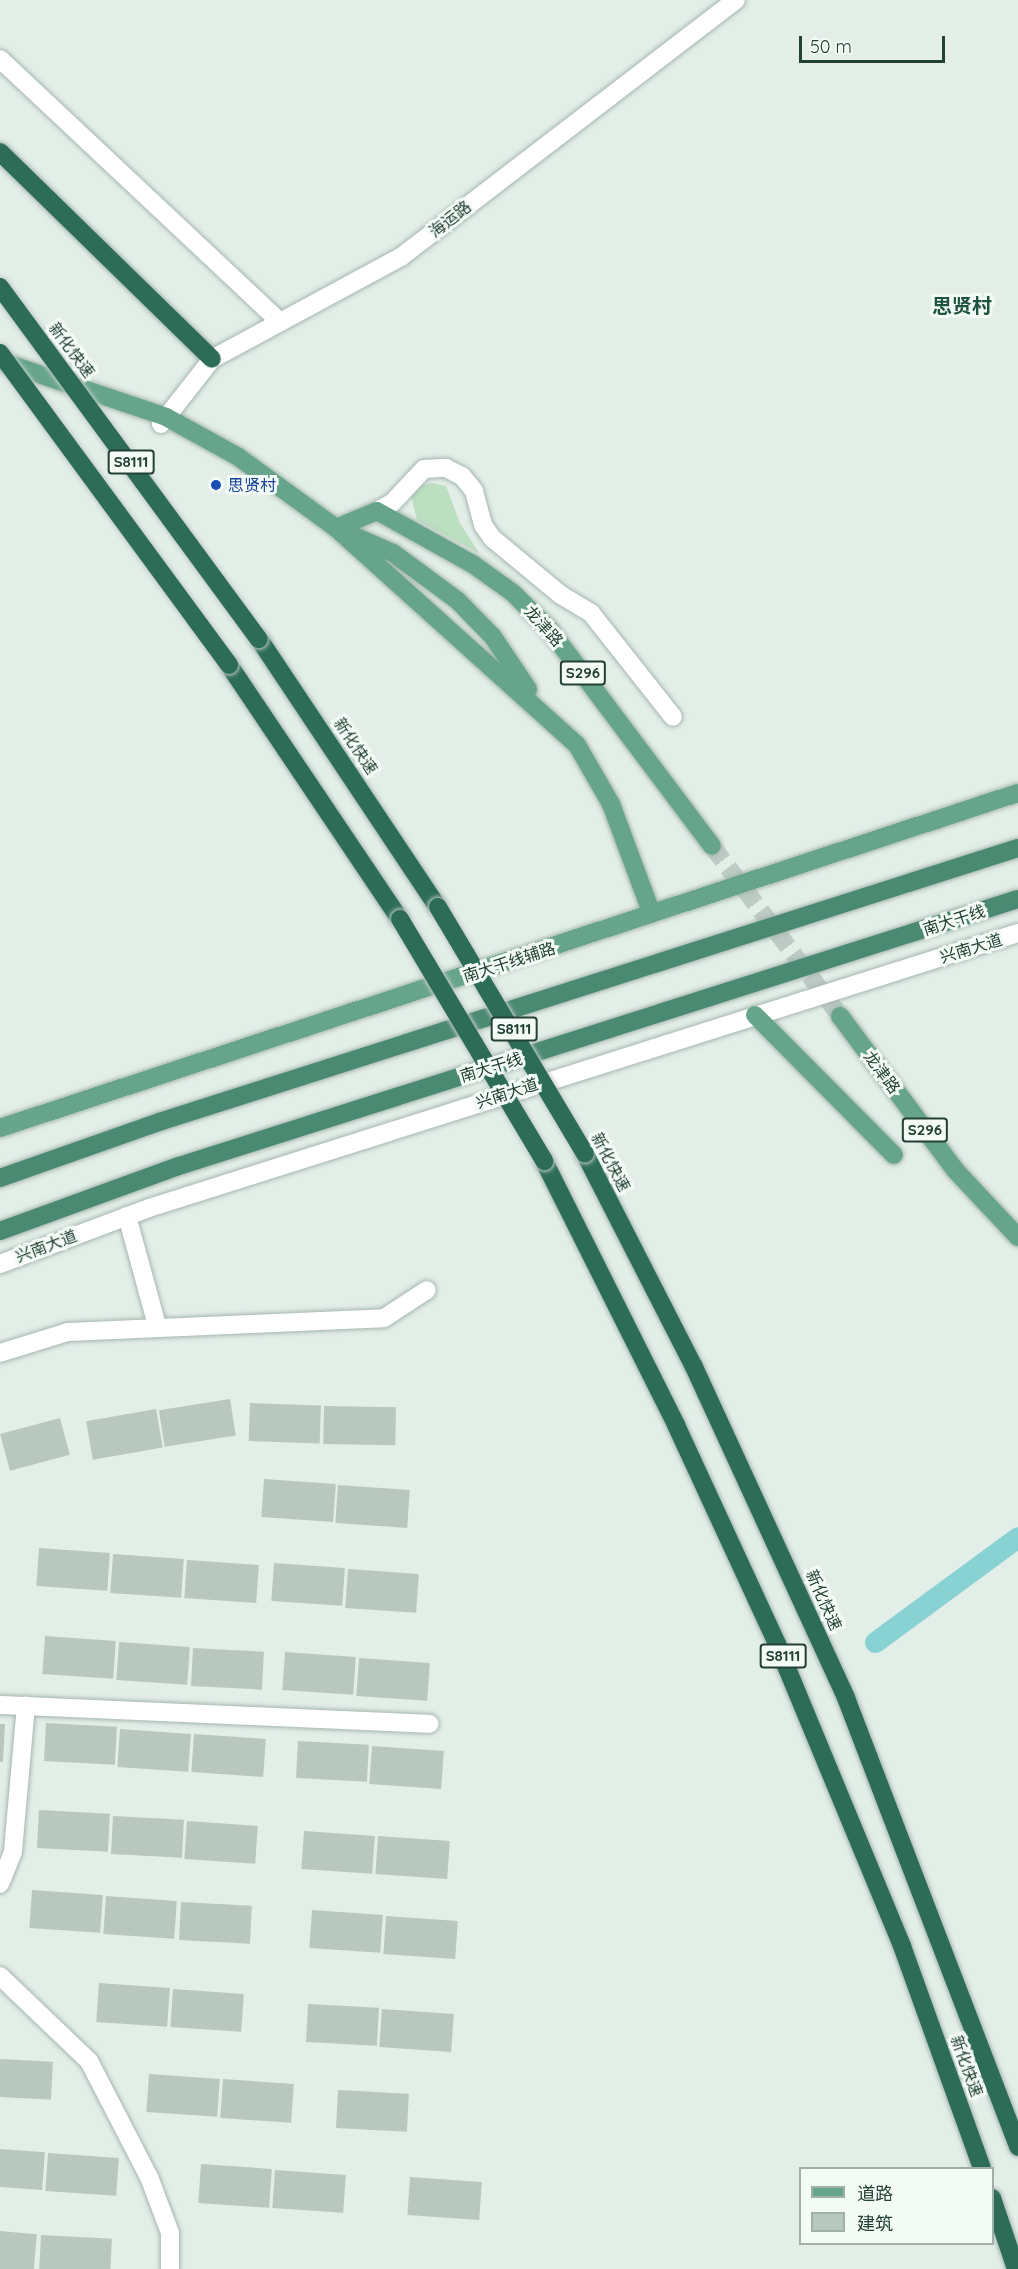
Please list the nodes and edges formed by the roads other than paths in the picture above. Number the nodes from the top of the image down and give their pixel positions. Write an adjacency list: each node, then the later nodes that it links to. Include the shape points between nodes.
1 (736, 0): 5 (street, 海运路, via 401,257)
2 (0, 59): 5 (street)
3 (0, 152): 7 (highway)
4 (0, 287): 37 (highway, 新化快速 / S8111, bridge, via 259,639 438,907 585,1154 694,1367 846,1698)
5 (280, 322): 7 (street, 海运路)
6 (0, 353): 38 (highway, 新化快速 / S8111, bridge, via 230,665 400,919 544,1161 681,1435 777,1644 902,1946)
7 (212, 359): 9 (street, 海运路)
8 (0, 361): 9 (main road)
9 (163, 420): 11 (main road, via 237,456)
10 (377, 511): 11 (main road); 13 (street, via 393,502 424,470 440,467 462,476 474,491 483,525 492,538 561,596 591,612); 15 (main road, 龙津路 / S296, via 487,574 531,610)
11 (336, 528): 12 (main road); 12 (main road, via 393,553 458,601 493,637)
12 (543, 711): 18 (main road, via 577,745 601,782)
13 (673, 717)
14 (1018, 793): 18 (main road, 南大干线辅路)
15 (712, 846)
16 (1018, 848): 24 (highway, via 159,1122)
17 (1018, 899): 26 (highway, 南大干线, via 190,1163)
18 (652, 914): 22 (main road, 南大干线辅路)
19 (1018, 933): 20 (street, 兴南大道)
20 (755, 1015): 23 (main road); 25 (street, 兴南大道)
21 (840, 1016): 27 (main road, 龙津路 / S296, via 968,1186)
22 (0, 1128)
23 (894, 1155)
24 (0, 1178)
25 (127, 1216): 28 (street, 兴南大道); 30 (street)
26 (0, 1231)
27 (1018, 1237)
28 (0, 1264)
29 (427, 1290): 30 (street, via 384,1318)
30 (157, 1326): 31 (street, via 68,1332)
31 (0, 1353)
32 (0, 1705): 33 (street)
33 (26, 1706): 34 (street); 35 (street, via 13,1851)
34 (430, 1724)
35 (0, 1884)
36 (0, 1976): 40 (street, via 89,2061 149,2176 170,2233)
37 (1018, 2147)
38 (981, 2167)
39 (994, 2201): 41 (highway)
40 (170, 2269)
41 (1016, 2269)

